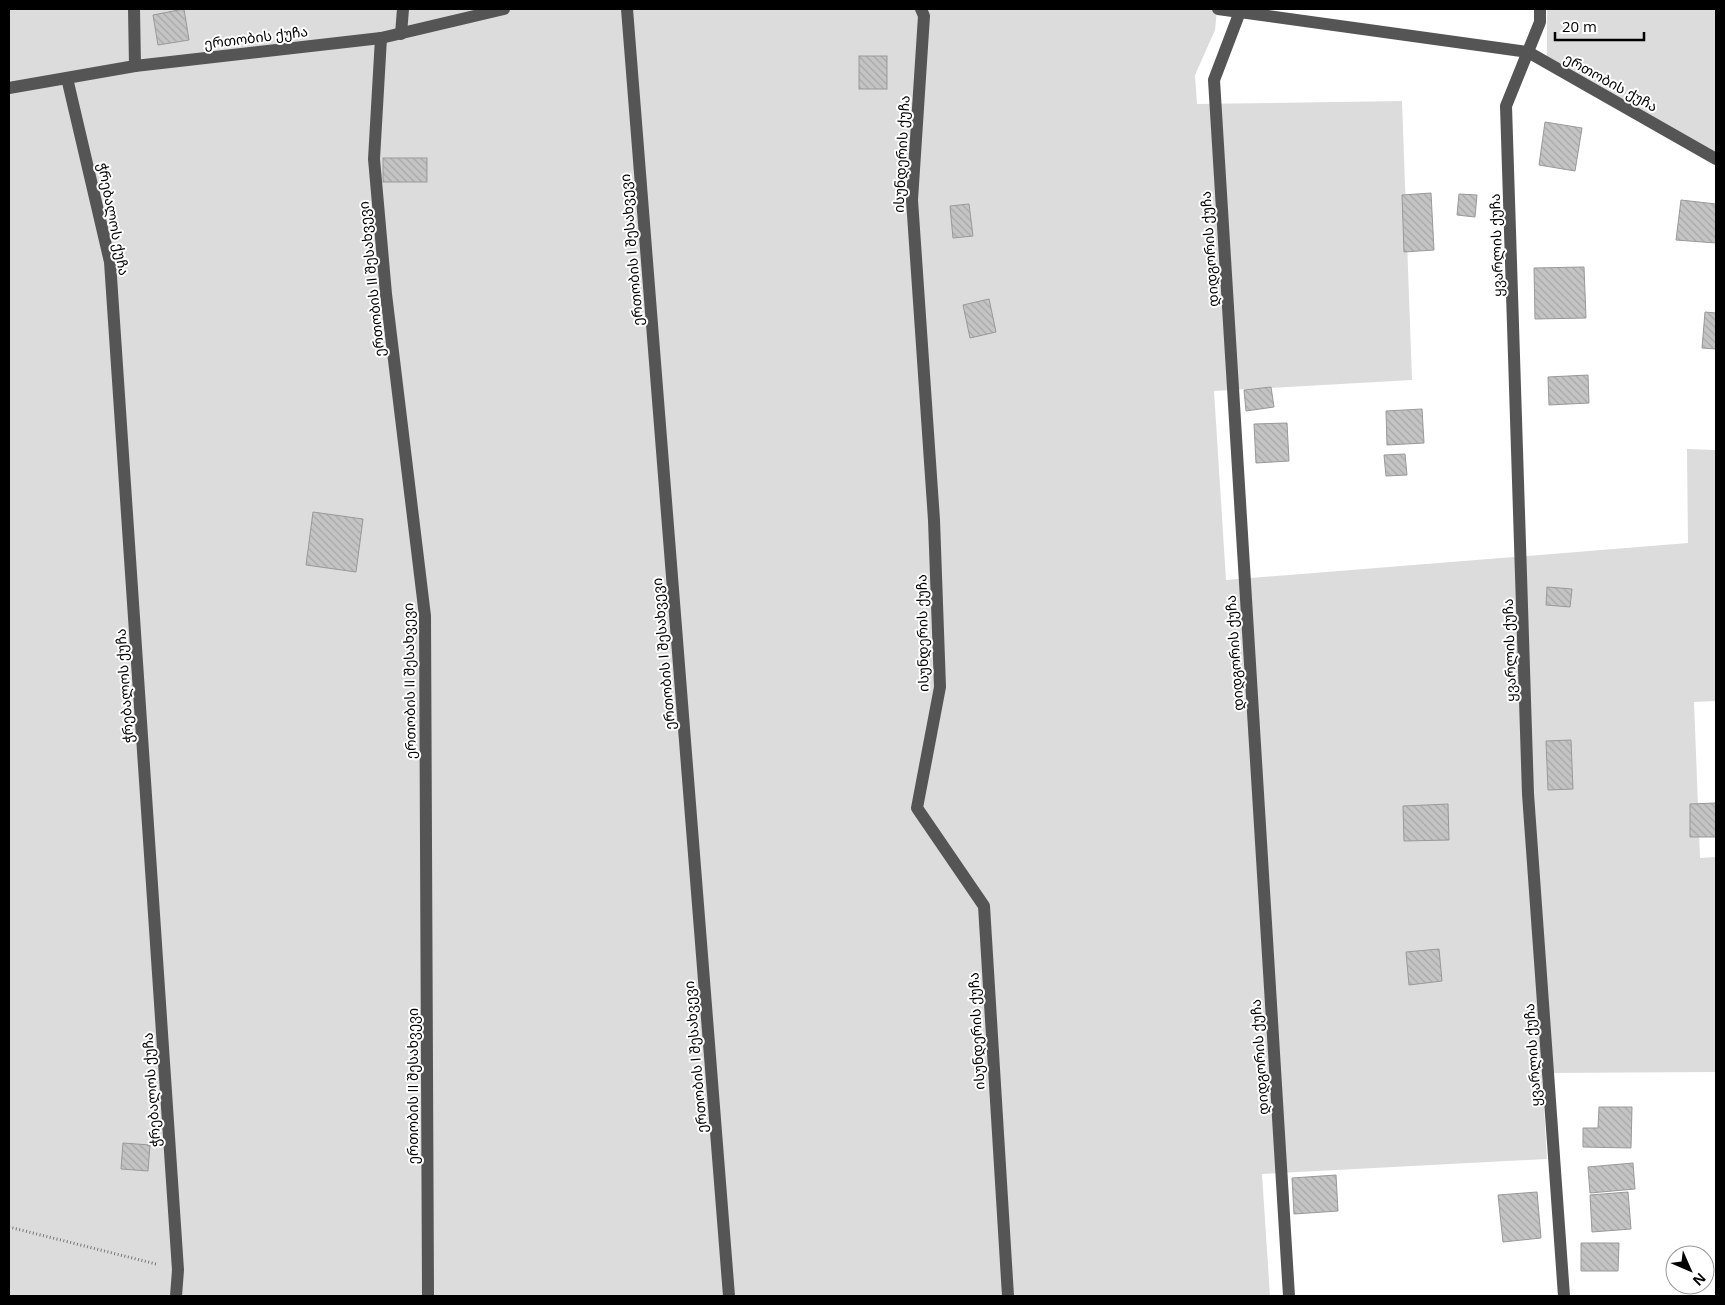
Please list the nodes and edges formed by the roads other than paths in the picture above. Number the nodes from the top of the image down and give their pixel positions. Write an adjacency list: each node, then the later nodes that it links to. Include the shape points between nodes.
1 (134, 9): 12 (street)
2 (403, 9): 9 (street)
3 (504, 9): 9 (street, ერთობის ქუჩა)
4 (627, 9): 18 (street, ერთობის I შესახვევი)
5 (921, 9): 19 (street, ისუნდერის ქუჩა, via 924,16 912,200 934,520 940,687 917,808 984,906)
6 (1218, 9): 8 (street, ერთობის ქუჩა)
7 (1540, 9): 11 (street, ყვარლის ქუჩა, via 1540,22)
8 (1241, 11): 11 (street, ერთობის ქუჩა); 20 (street, დიდგორის ქუჩა, via 1214,80)
9 (401, 34): 10 (street, ერთობის ქუჩა)
10 (381, 38): 12 (street, ერთობის ქუჩა); 17 (street, ერთობის II შესახვევი, via 374,159 386,294 425,616)
11 (1528, 52): 15 (street, ერთობის ქუჩა); 21 (street, ყვარლის ქუჩა, via 1506,106 1528,794)
12 (135, 66): 13 (street, ერთობის ქუჩა)
13 (67, 78): 14 (street, ერთობის ქუჩა); 16 (street, ჭრებალოს ქუჩა, via 110,262 178,1270)
14 (9, 88)
15 (1716, 159)
16 (176, 1296)
17 (428, 1296)
18 (729, 1296)
19 (1008, 1296)
20 (1289, 1296)
21 (1564, 1296)

